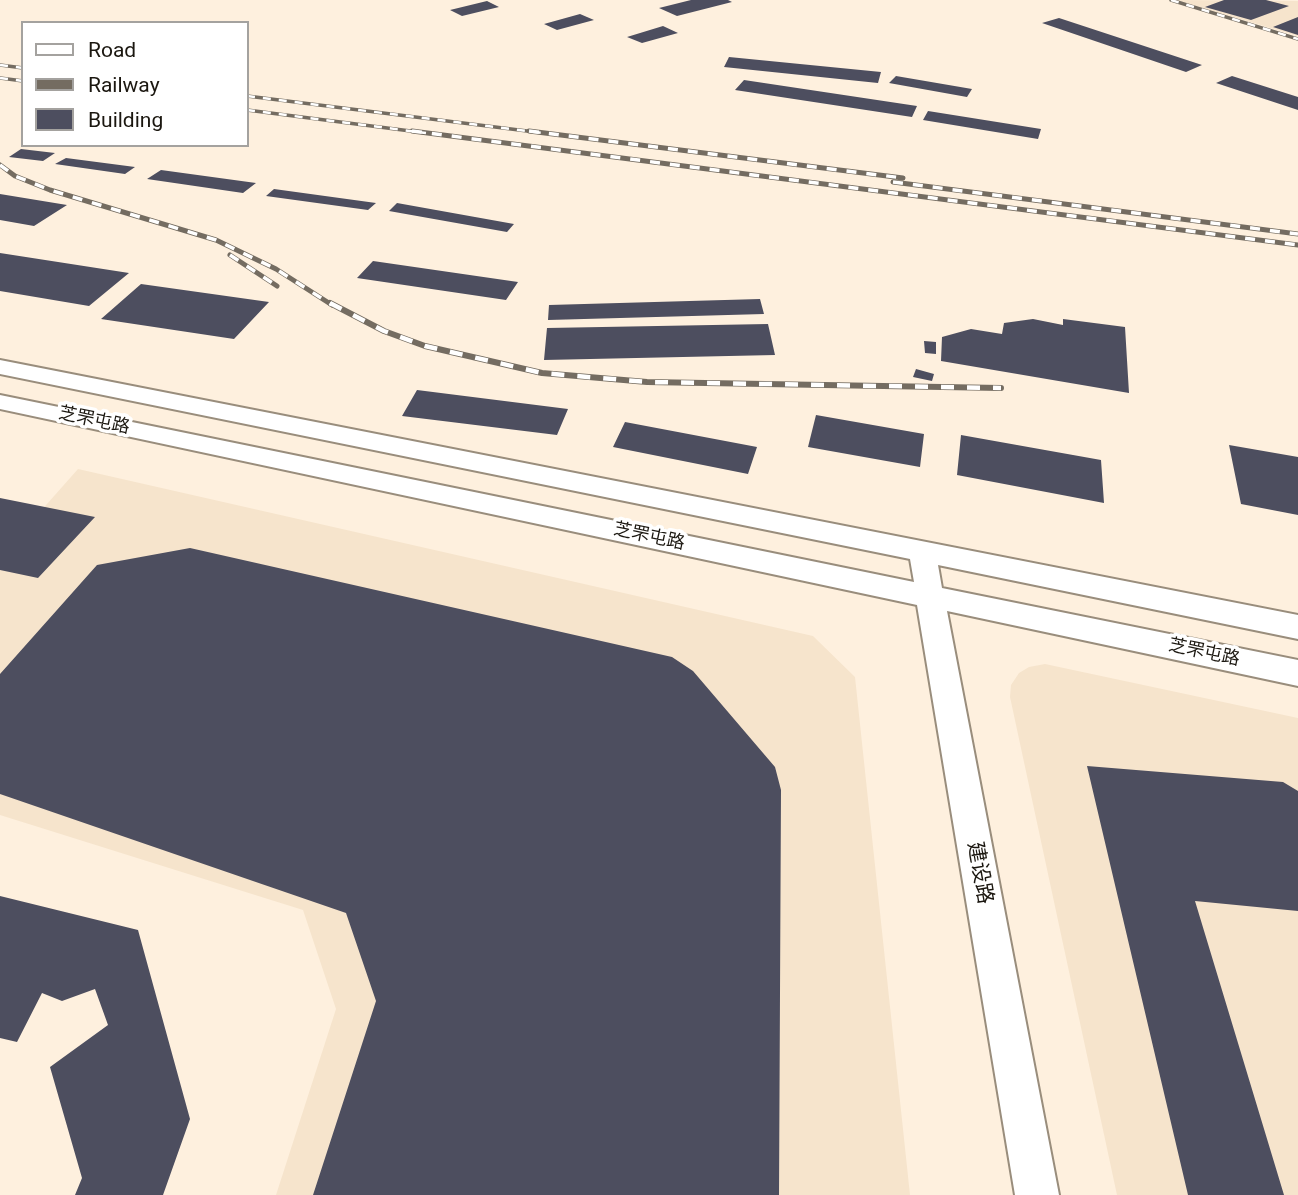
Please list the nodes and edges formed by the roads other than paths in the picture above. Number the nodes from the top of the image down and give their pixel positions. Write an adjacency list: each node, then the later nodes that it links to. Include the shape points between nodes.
1 (0, 367): 3 (main road, 芝罘屯路)
2 (0, 402): 4 (main road, 芝罘屯路)
3 (922, 551): 4 (main road, 建设路); 5 (main road, 芝罘屯路)
4 (930, 595): 6 (main road, 芝罘屯路); 7 (main road, 建设路)
5 (1298, 627)
6 (1298, 673)
7 (1037, 1195)

